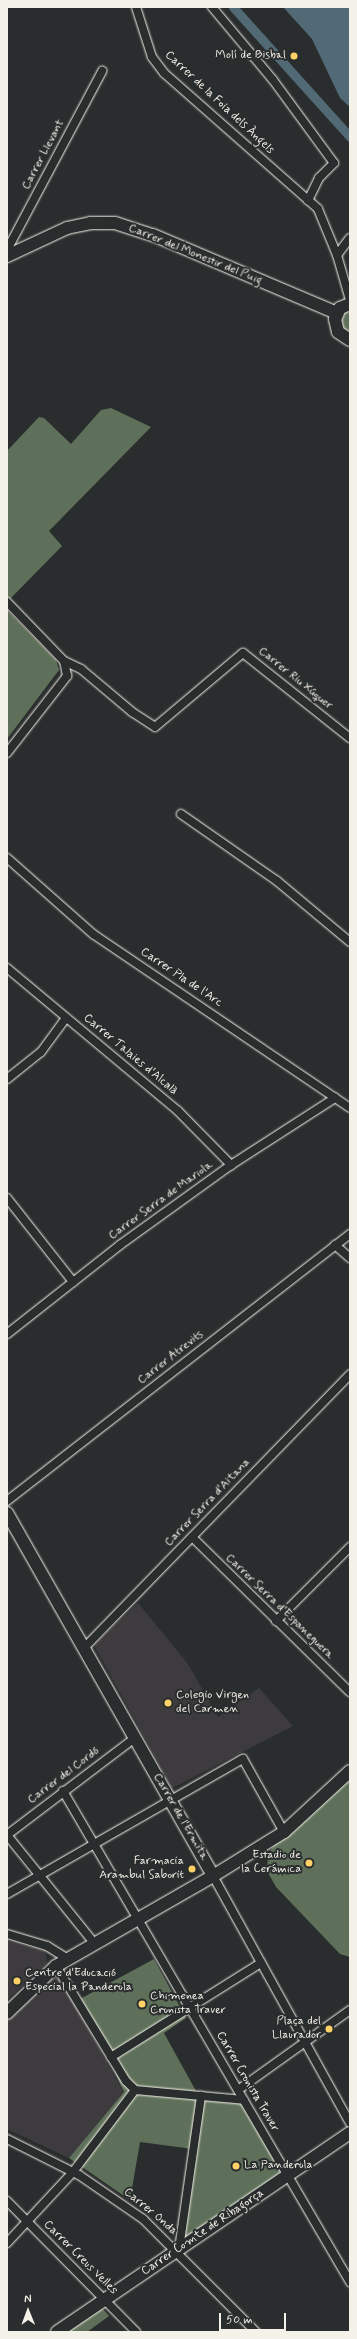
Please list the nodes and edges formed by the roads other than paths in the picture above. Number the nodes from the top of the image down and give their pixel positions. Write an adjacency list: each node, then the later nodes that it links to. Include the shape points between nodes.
1 (136, 7): 4 (street, Carrer de la Foia dels Àngels, via 152,57 164,72)
2 (212, 7): 4 (street, via 273,80 334,163 319,178)
3 (102, 71): 6 (street, Carrer Llevant)
4 (308, 201): 7 (street, Carrer de la Foia dels Àngels, via 318,209)
5 (350, 238): 7 (street)
6 (7, 250)
7 (337, 255): 9 (street, Carrer de la Foia dels Àngels)
8 (7, 256): 11 (street, Carrer del Monestir del Puig, via 67,228 90,223 114,223 147,232)
9 (350, 300)
10 (350, 304): 11 (street)
11 (337, 313): 12 (street, via 335,326 338,332)
12 (350, 340)
13 (7, 602): 14 (street)
14 (64, 661): 15 (street, Carrer Riu Xúquer, via 81,669 132,712 155,727 243,653); 16 (street, via 67,676)
15 (350, 738)
16 (7, 753)
17 (181, 814): 19 (street, via 277,881)
18 (7, 858): 23 (street, Carrer Pla de l'Arc, via 93,934)
19 (350, 942)
20 (7, 968): 21 (street, Carrer Talaies d'Alcalà)
21 (66, 1018): 22 (street, via 41,1052); 25 (street, Carrer Talaies d'Alcalà, via 178,1111)
22 (7, 1079)
23 (335, 1098): 24 (street, Carrer Pla de l'Arc); 25 (street, Carrer Serra de Mariola)
24 (350, 1108)
25 (232, 1165): 30 (street, Carrer Serra de Mariola)
26 (7, 1198): 30 (street)
27 (350, 1234): 28 (street, Carrer Atrevits)
28 (335, 1245): 29 (street); 33 (street, Carrer Atrevits)
29 (350, 1258)
30 (73, 1282): 31 (street, Carrer Serra de Mariola)
31 (7, 1334)
32 (350, 1374): 35 (street, Carrer Serra d'Aitana)
33 (7, 1501)
34 (7, 1513): 38 (street, Carrer de l'Ermita)
35 (192, 1538): 37 (street, Carrer Serra d'Espaneguera); 38 (street, Carrer Serra d'Aitana)
36 (350, 1547): 37 (street)
37 (276, 1621): 39 (street, Carrer Serra d'Espaneguera)
38 (84, 1648): 40 (street, Carrer de l'Ermita)
39 (350, 1692)
40 (135, 1738): 42 (street, Carrer del Cordó); 43 (street, Carrer de l'Ermita)
41 (350, 1771): 44 (street)
42 (64, 1791): 45 (street, Carrer del Cordó); 46 (street, Carrer Cronista Traver)
43 (170, 1801): 44 (street, via 243,1759); 46 (street); 48 (street, Carrer de l'Ermita)
44 (284, 1832): 48 (street)
45 (7, 1835): 47 (street)
46 (94, 1844): 47 (street); 50 (street, Carrer Cronista Traver)
47 (41, 1875): 49 (street); 52 (street)
48 (214, 1876): 50 (street); 54 (street, Carrer de l'Ermita)
49 (7, 1894)
50 (138, 1919): 52 (street); 56 (street, Carrer Cronista Traver)
51 (7, 1934): 53 (street, via 47,1946)
52 (95, 1944): 53 (street)
53 (68, 1959): 55 (street)
54 (261, 1962): 56 (street); 59 (street, Carrer de l'Ermita)
55 (56, 1966): 58 (street); 60 (street)
56 (190, 2007): 60 (street); 62 (street, Carrer Cronista Traver)
57 (350, 2010): 59 (street)
58 (7, 2013)
59 (305, 2042): 62 (street); 65 (street, Carrer de l'Ermita)
60 (111, 2056): 61 (street, via 126,2081)
61 (135, 2090): 63 (street); 68 (street)
62 (238, 2090): 64 (street, Carrer Cronista Traver)
63 (201, 2096): 64 (street); 73 (street)
64 (244, 2100): 69 (street, Carrer Cronista Traver)
65 (350, 2123)
66 (350, 2133): 69 (street, Carrer Comte de Ribagorça)
67 (7, 2139): 68 (street, Carrer Onda)
68 (73, 2172): 71 (street); 73 (street, Carrer Onda, via 143,2219)
69 (288, 2175): 73 (street, Carrer Comte de Ribagorça); 74 (street, Carrer Cronista Traver)
70 (7, 2201): 71 (street, Carrer Creus Velles)
71 (28, 2222): 72 (street); 75 (street, Carrer Creus Velles)
72 (7, 2243)
73 (178, 2250): 75 (street, Carrer Comte de Ribagorça); 76 (street, Carrer Onda)
74 (350, 2282)
75 (105, 2299): 77 (street, Carrer Comte de Ribagorça); 78 (street, Carrer Creus Velles)
76 (250, 2330)
77 (56, 2332)
78 (136, 2332)

